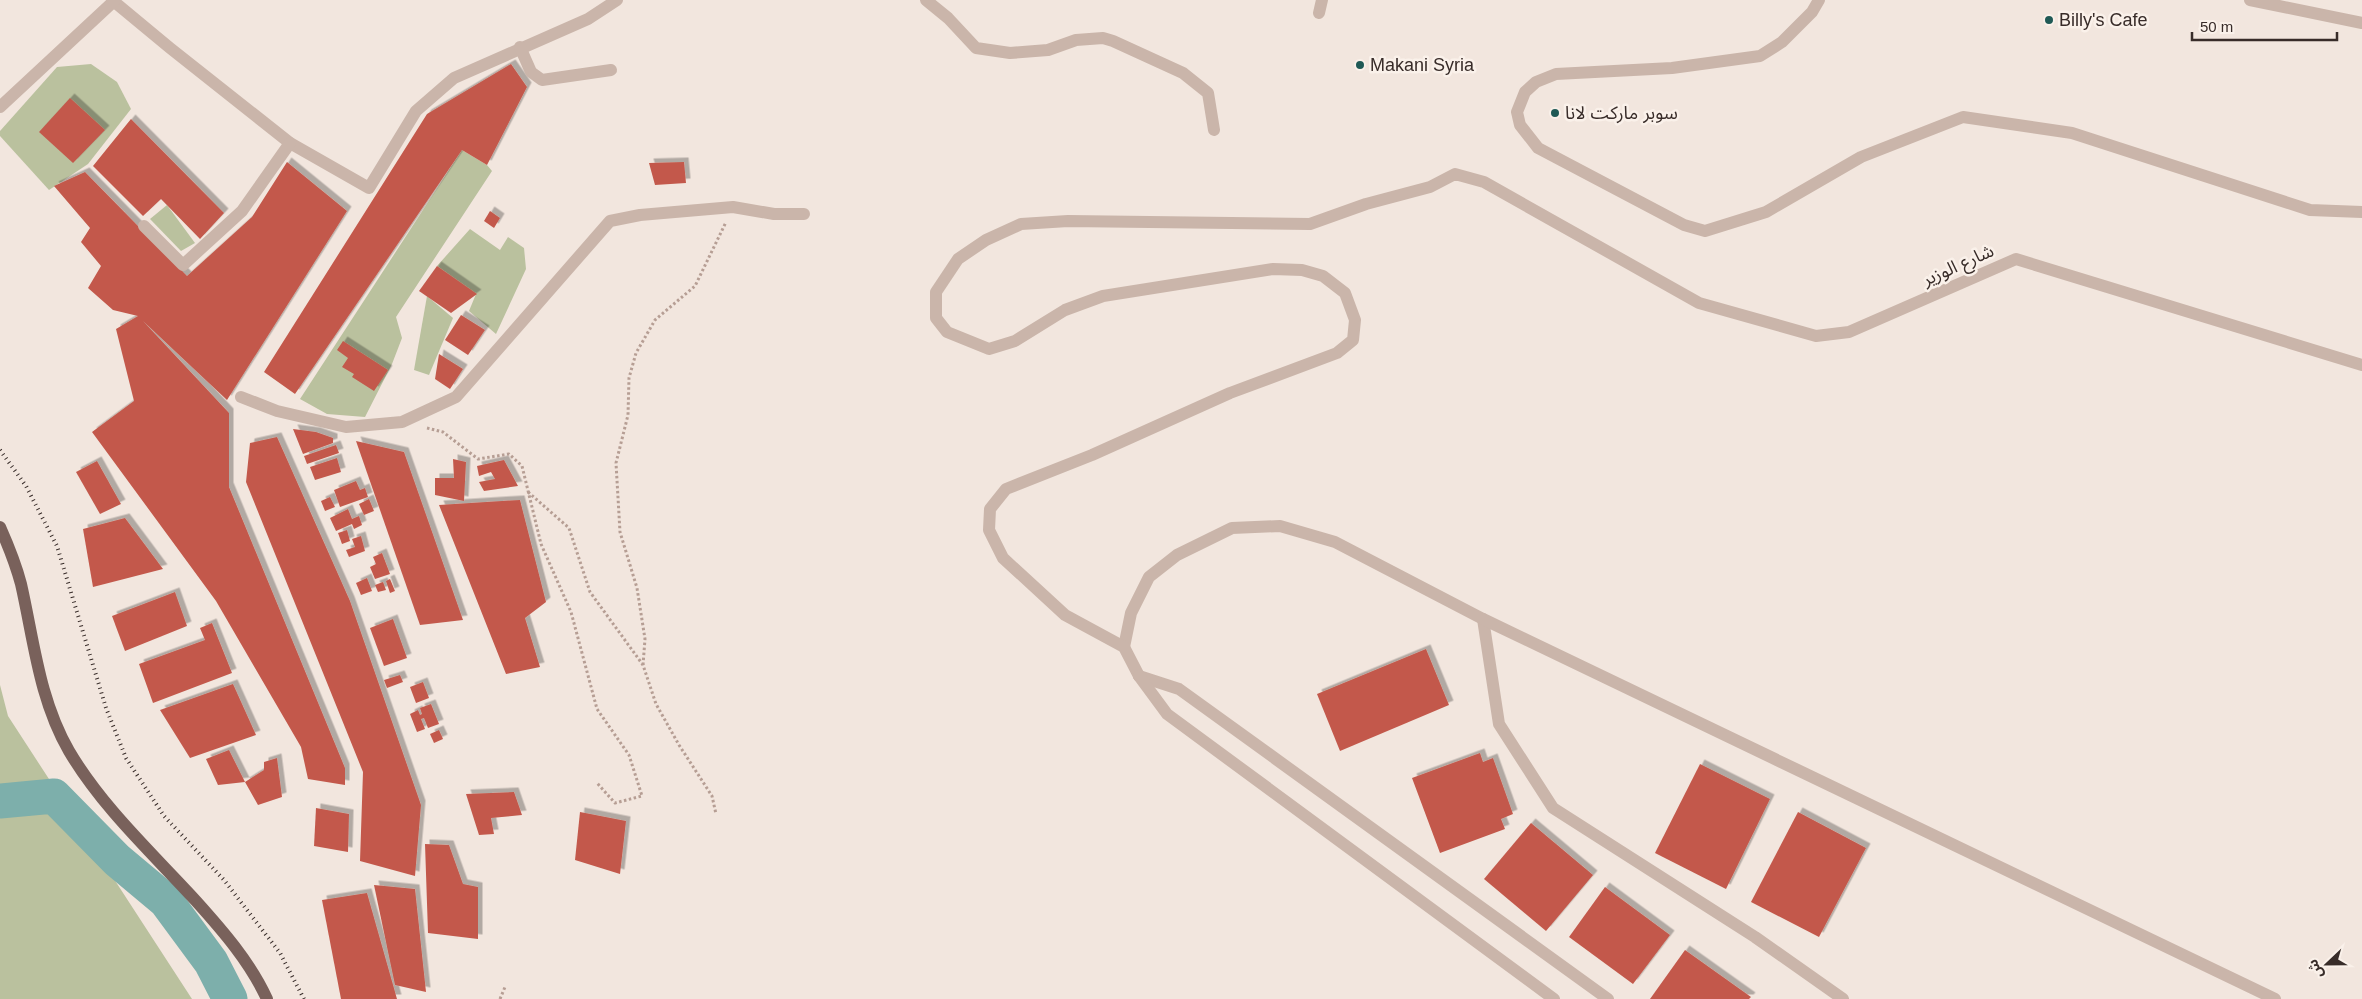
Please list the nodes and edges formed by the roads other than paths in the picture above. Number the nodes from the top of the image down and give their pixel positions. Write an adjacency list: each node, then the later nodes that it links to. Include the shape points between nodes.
1 (113, 0): 11 (street); 13 (street)
2 (617, 0): 9 (street, via 588,19)
3 (926, 0): 12 (street, via 976,48 1010,54 1048,50 1076,40 1103,38 1113,41 1183,73 1208,93)
4 (1322, 0): 7 (street)
5 (1819, 0): 14 (street, via 1812,12 1782,42 1760,56 1672,68 1556,74 1536,82 1525,92 1517,112 1520,125 1538,148 1684,225 1706,231 1766,212 1861,157 1963,117 2072,133 2310,210)
6 (2250, 0): 8 (street)
7 (1319, 13)
8 (2362, 23)
9 (520, 47): 10 (street, via 532,72 542,80); 13 (street, via 454,78 416,111 369,188)
10 (611, 70)
11 (0, 107)
12 (1214, 130)
13 (290, 143): 16 (street, via 242,211 184,265)
14 (2362, 212)
15 (804, 214): 18 (street, via 774,214 733,207 640,215 610,221 456,397 402,422 346,427 277,412)
16 (144, 226)
17 (2362, 365): 21 (street, شارع الوزير, via 2016,258 1849,332 1816,336 1698,303 1484,182 1455,174 1430,187 1366,204 1310,224 1068,221 1021,224 986,240 958,259 936,292 936,318 947,332 989,349 1015,342 1065,310 1103,296 1273,269 1302,270 1323,276 1345,292 1355,320 1353,340 1337,354 1230,393 1092,456 1006,489 990,509 989,530 1003,558 1065,615)
18 (241, 397)
19 (0, 527): 23 (main road, via 20,583 46,699 69,751 114,811 239,952)
20 (1483, 619): 21 (street, via 1335,542 1280,526 1232,528 1177,554 1149,577 1131,613); 26 (street, via 1499,724 1553,808 1755,937); 27 (street)
21 (1124, 647): 22 (street)
22 (1139, 676): 24 (street, via 1167,714); 25 (street, via 1179,689)
23 (267, 999)
24 (1554, 999)
25 (1608, 999)
26 (1843, 999)
27 (2275, 999)

